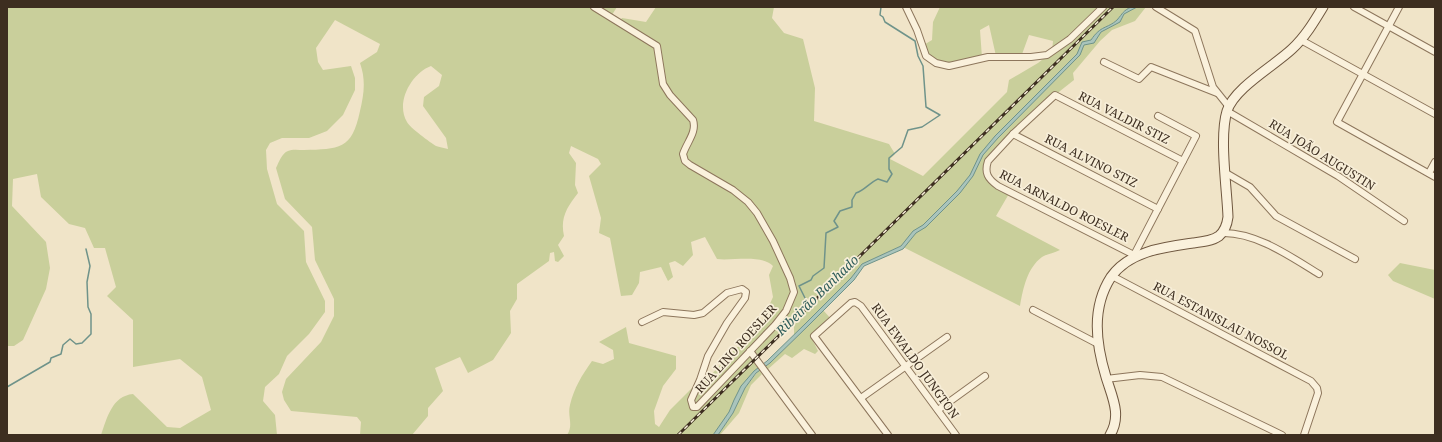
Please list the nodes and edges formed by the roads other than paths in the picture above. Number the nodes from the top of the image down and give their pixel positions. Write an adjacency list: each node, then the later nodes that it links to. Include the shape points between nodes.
1 (594, 7): 34 (street, RUA LINO ROESLER, via 657,46 663,84 693,120 694,130 683,154 685,160 734,190 748,202 766,228 790,278 794,292 786,310)
2 (906, 7): 3 (street, via 926,56 936,63 949,66 988,57 1047,55 1070,39)
3 (1103, 7)
4 (1156, 7): 13 (street, via 1195,31)
5 (1323, 7): 9 (street)
6 (1354, 7): 8 (street)
7 (1399, 7): 8 (street)
8 (1388, 26): 10 (street); 12 (street)
9 (1301, 40): 12 (street); 14 (street, via 1242,89)
10 (1435, 52)
11 (1104, 62): 13 (street, via 1138,79 1151,67)
12 (1363, 74): 15 (street); 21 (street, via 1337,122)
13 (1217, 93): 14 (street, RUA JOÃO AUGUSTIN)
14 (1228, 109): 20 (street, via 1225,129); 24 (street, RUA JOÃO AUGUSTIN, via 1338,176)
15 (1435, 114)
16 (1158, 116): 18 (street, via 1196,136)
17 (1013, 134): 18 (street, RUA VALDIR STIZ, via 1055,95); 23 (street, RUA ALVINO STIZ); 26 (street, RUA ARNALDO ROESLER, via 986,166 987,175 991,180 998,186)
18 (1183, 161): 23 (street)
19 (1435, 162): 21 (street)
20 (1226, 173): 25 (street, via 1228,217 1227,226); 27 (street, via 1250,188 1276,216)
21 (1429, 173): 22 (street)
22 (1435, 177)
23 (1158, 208): 26 (street)
24 (1404, 221)
25 (1222, 233): 26 (street, via 1211,240 1162,248); 28 (street, via 1236,234 1265,244)
26 (1135, 256): 29 (street)
27 (1355, 259)
28 (1319, 274)
29 (1112, 276): 33 (street, via 1102,294 1097,313); 45 (street, RUA ESTANISLAU NOSSOL, via 1311,380 1317,388 1317,397)
30 (1033, 310): 33 (street)
31 (642, 322): 34 (street, RUA LINO ROESLER, via 663,312 703,313 727,293 742,289 746,292 745,298 708,356 691,400 693,407 702,403)
32 (947, 337): 35 (street)
33 (1098, 344): 37 (street)
34 (750, 351): 40 (street)
35 (906, 366): 38 (street); 38 (street, RUA EWALDO JUNGTON, via 861,306 855,302 851,303 814,336); 39 (street, RUA EWALDO JUNGTON)
36 (985, 376): 39 (street)
37 (1106, 378): 43 (street, via 1117,415); 44 (street, via 1140,375 1162,377)
38 (861, 398): 41 (street)
39 (938, 410): 42 (street, RUA EWALDO JUNGTON)
40 (812, 435)
41 (888, 435)
42 (956, 435)
43 (1110, 435)
44 (1282, 435)
45 (1304, 435)

